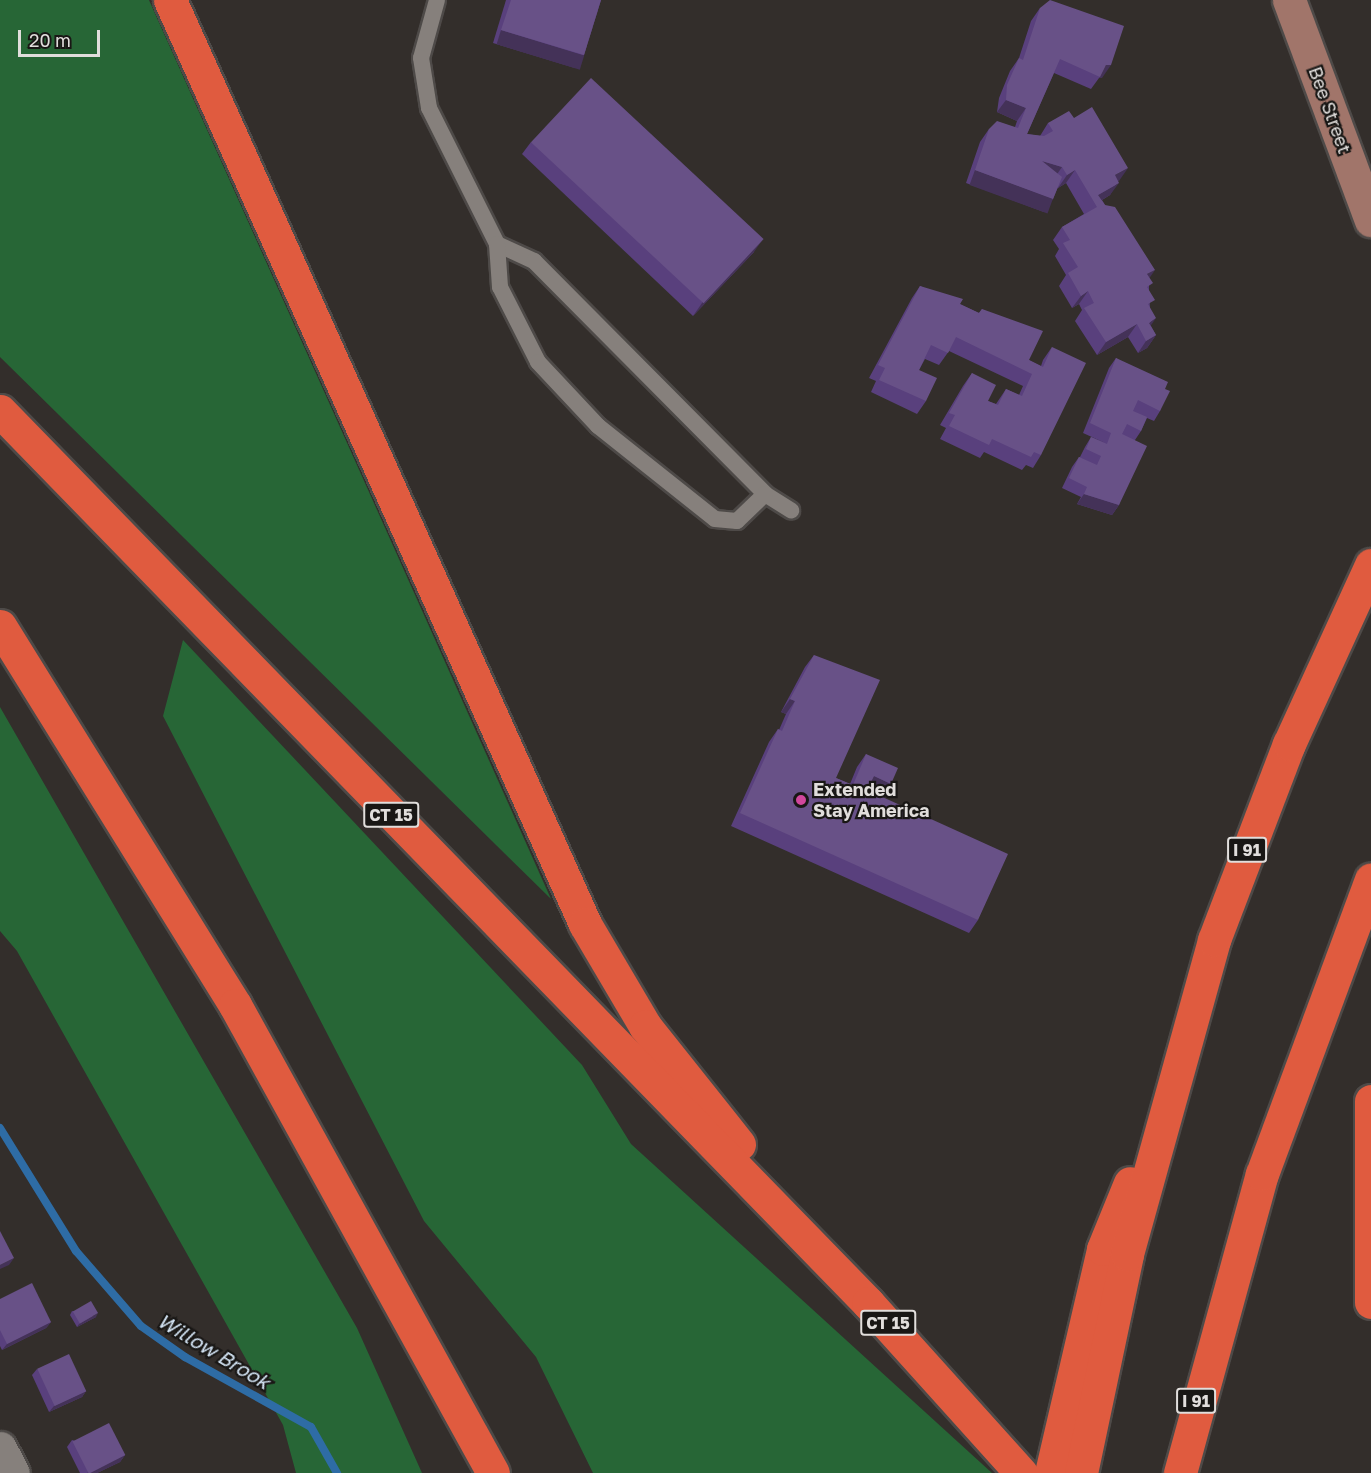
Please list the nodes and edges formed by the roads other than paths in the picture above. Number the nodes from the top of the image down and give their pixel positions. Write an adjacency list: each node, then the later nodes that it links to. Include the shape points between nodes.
1 (170, 0): 14 (highway, via 585,924 645,1026 734,1137)
2 (436, 0): 5 (lane, via 421,58 429,108)
3 (1289, 0): 4 (street, Bee Street)
4 (1371, 220)
5 (497, 244): 7 (lane, via 534,261); 7 (lane, via 500,287 538,363 598,426 715,519 737,521)
6 (0, 411): 14 (highway, CT 15)
7 (765, 494): 8 (lane)
8 (791, 510)
9 (1371, 565): 13 (highway, I 91, via 1249,845 1205,968)
10 (0, 626): 18 (highway, via 235,1005)
11 (1371, 880): 22 (highway, I 91, via 1262,1174)
12 (1371, 1101): 15 (highway)
13 (1154, 1146): 20 (highway, via 1111,1222); 21 (highway, I 91)
14 (785, 1217): 19 (highway, CT 15)
15 (1371, 1302)
16 (0, 1448): 17 (street)
17 (13, 1473)
18 (494, 1473)
19 (1021, 1473)
20 (1051, 1473)
21 (1081, 1473)
22 (1180, 1473)

